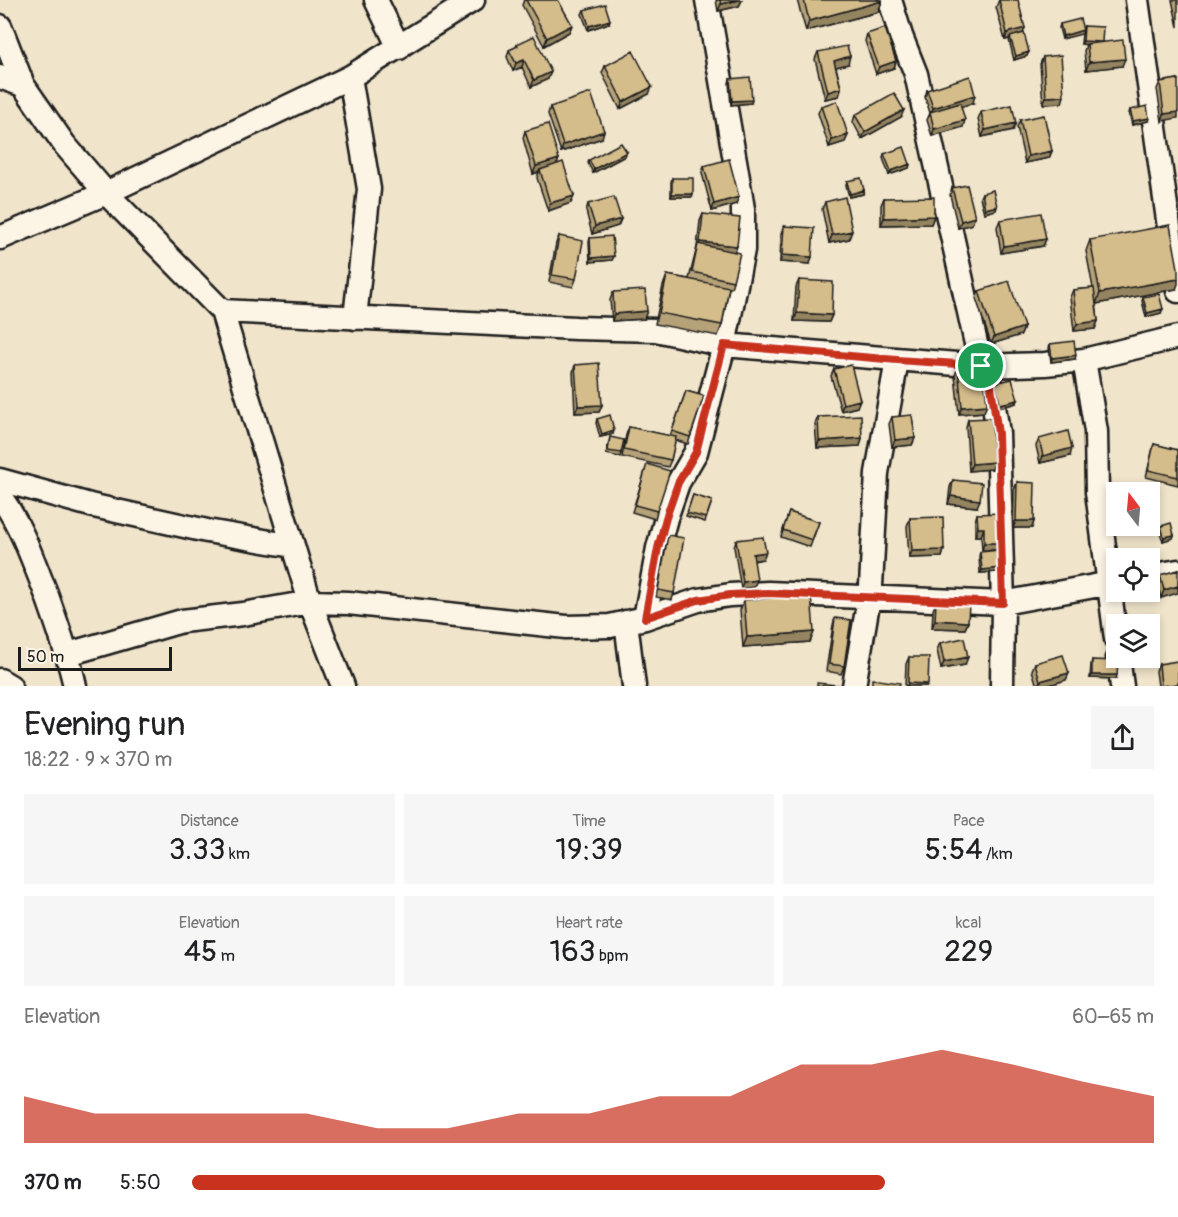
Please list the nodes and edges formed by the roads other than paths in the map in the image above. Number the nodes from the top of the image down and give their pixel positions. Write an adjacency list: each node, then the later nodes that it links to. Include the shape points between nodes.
1 (376, 0): 7 (street)
2 (473, 0): 7 (street)
3 (707, 0): 17 (street, via 742,209 743,250)
4 (890, 0): 20 (street, via 916,74)
5 (1137, 0): 13 (street)
6 (0, 26): 10 (street)
7 (399, 48): 9 (street)
8 (0, 77): 10 (street)
9 (350, 77): 11 (street); 15 (street, via 369,189)
10 (23, 85): 11 (street, via 64,144)
11 (106, 193): 12 (street); 14 (street)
12 (0, 238)
13 (1178, 291)
14 (222, 311): 15 (street); 23 (street)
15 (355, 318): 17 (street, via 656,330)
16 (1178, 337): 19 (street)
17 (724, 345): 18 (street); 31 (street, via 696,452 678,483)
18 (897, 360): 20 (street); 28 (street, via 877,473)
19 (1084, 360): 20 (street); 24 (street, via 1096,431 1097,492)
20 (985, 366): 30 (street, via 998,433)
21 (0, 480): 23 (street, via 94,506)
22 (0, 496): 32 (street, via 12,512 36,567)
23 (293, 546): 29 (street)
24 (1107, 548)
25 (1178, 571): 26 (street)
26 (1160, 574)
27 (1106, 583): 30 (street)
28 (869, 596): 30 (street); 31 (street, via 730,595 698,600); 39 (street)
29 (310, 602): 31 (street, via 566,627 610,626); 32 (street, via 182,621); 37 (street)
30 (1003, 603): 40 (street)
31 (635, 620): 38 (street)
32 (68, 654): 36 (street)
33 (1120, 668): 41 (street)
34 (0, 680): 35 (street)
35 (10, 686)
36 (75, 686)
37 (343, 686)
38 (634, 686)
39 (854, 686)
40 (1002, 686)
41 (1122, 686)

